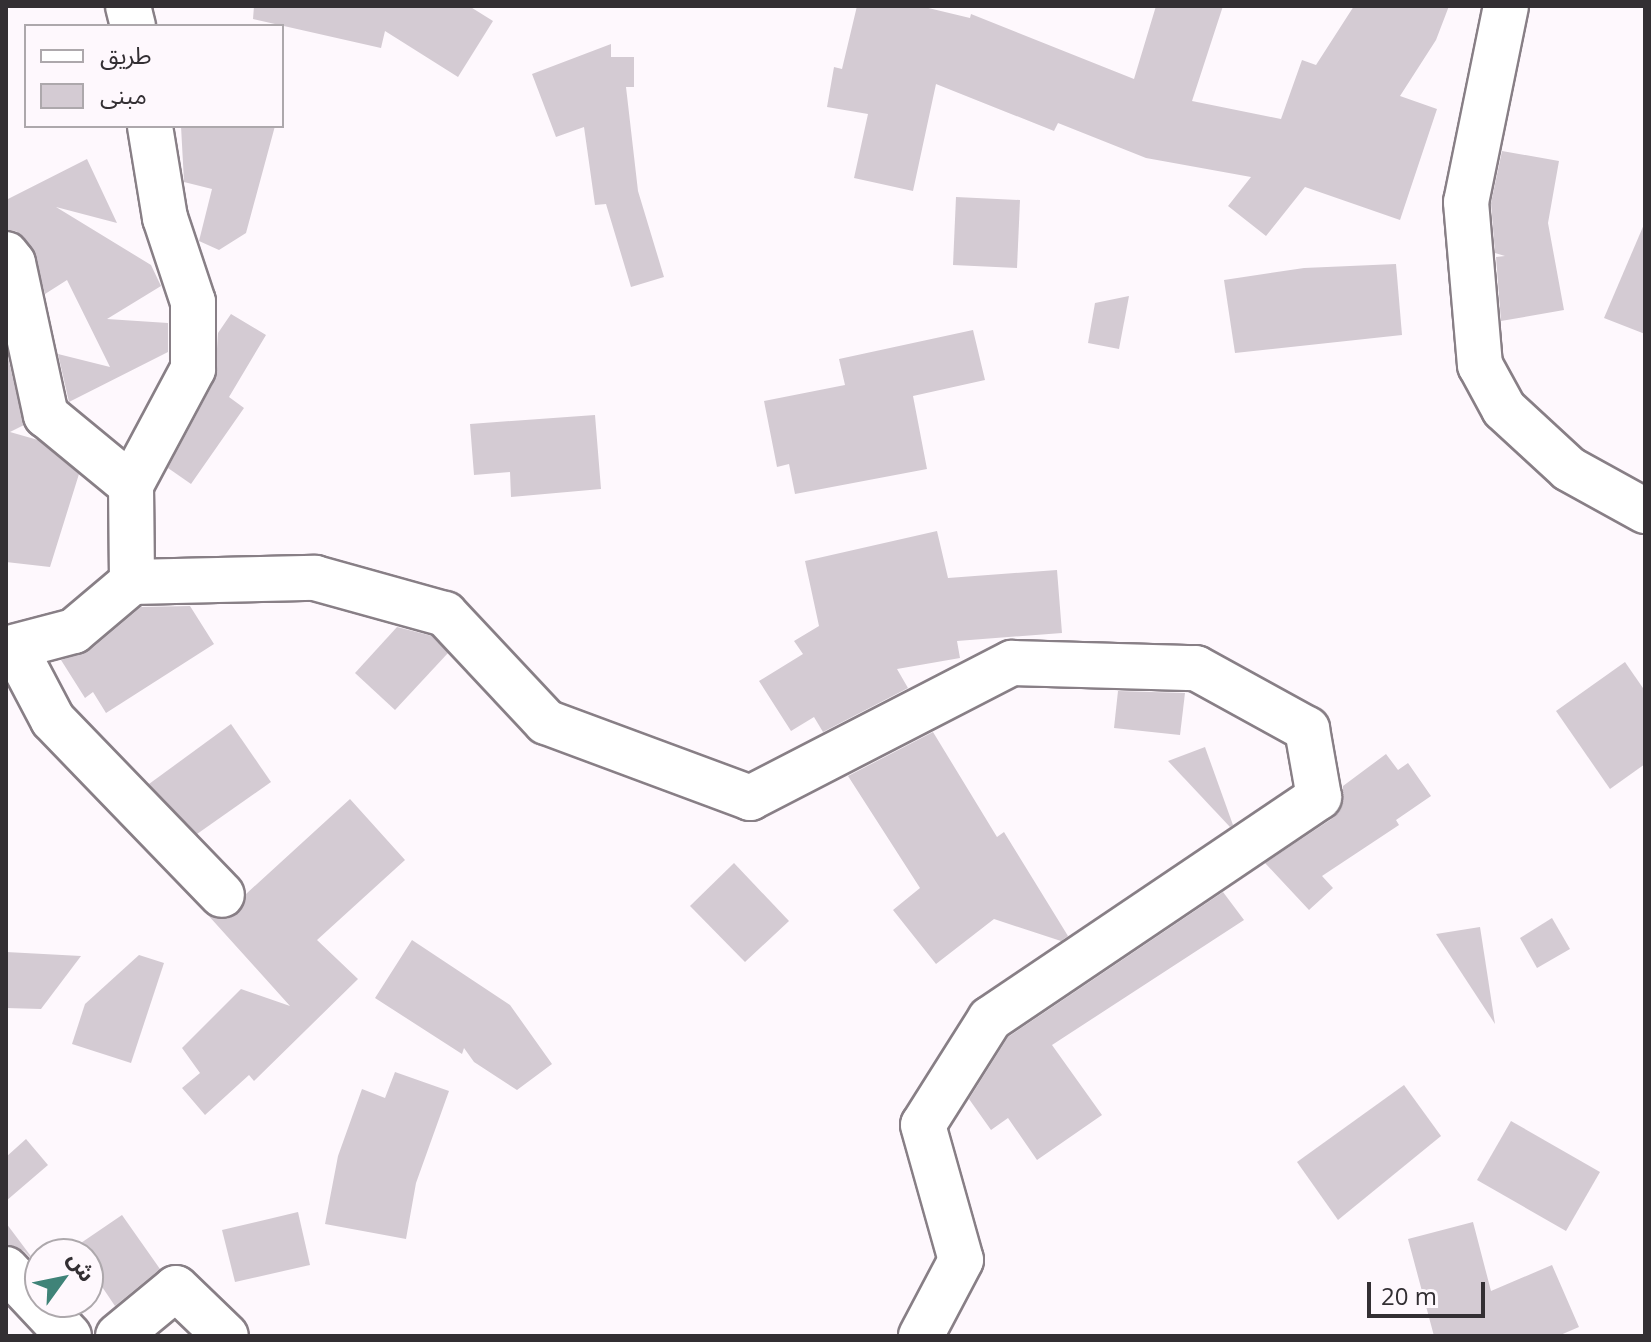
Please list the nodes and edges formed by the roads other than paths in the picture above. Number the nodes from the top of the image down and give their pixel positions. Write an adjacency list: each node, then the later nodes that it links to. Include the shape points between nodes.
1 (1506, 6): 5 (street, via 1466,202 1480,365 1504,409 1569,469)
2 (150, 128): 4 (street, via 165,218 193,302 193,369)
3 (6, 254): 4 (street, via 13,263 46,415)
4 (131, 485): 6 (street)
5 (1645, 511)
6 (132, 582): 7 (street, via 74,631); 13 (street, via 315,578 445,614 546,722 750,798 1012,663 1196,668 1307,729 1319,797 990,1019 923,1125 961,1260)
7 (10, 649): 8 (street, via 53,720)
8 (222, 895)
9 (6, 1269): 10 (street)
10 (69, 1336)
11 (118, 1336): 12 (street, via 176,1288)
12 (226, 1336)
13 (921, 1336)

